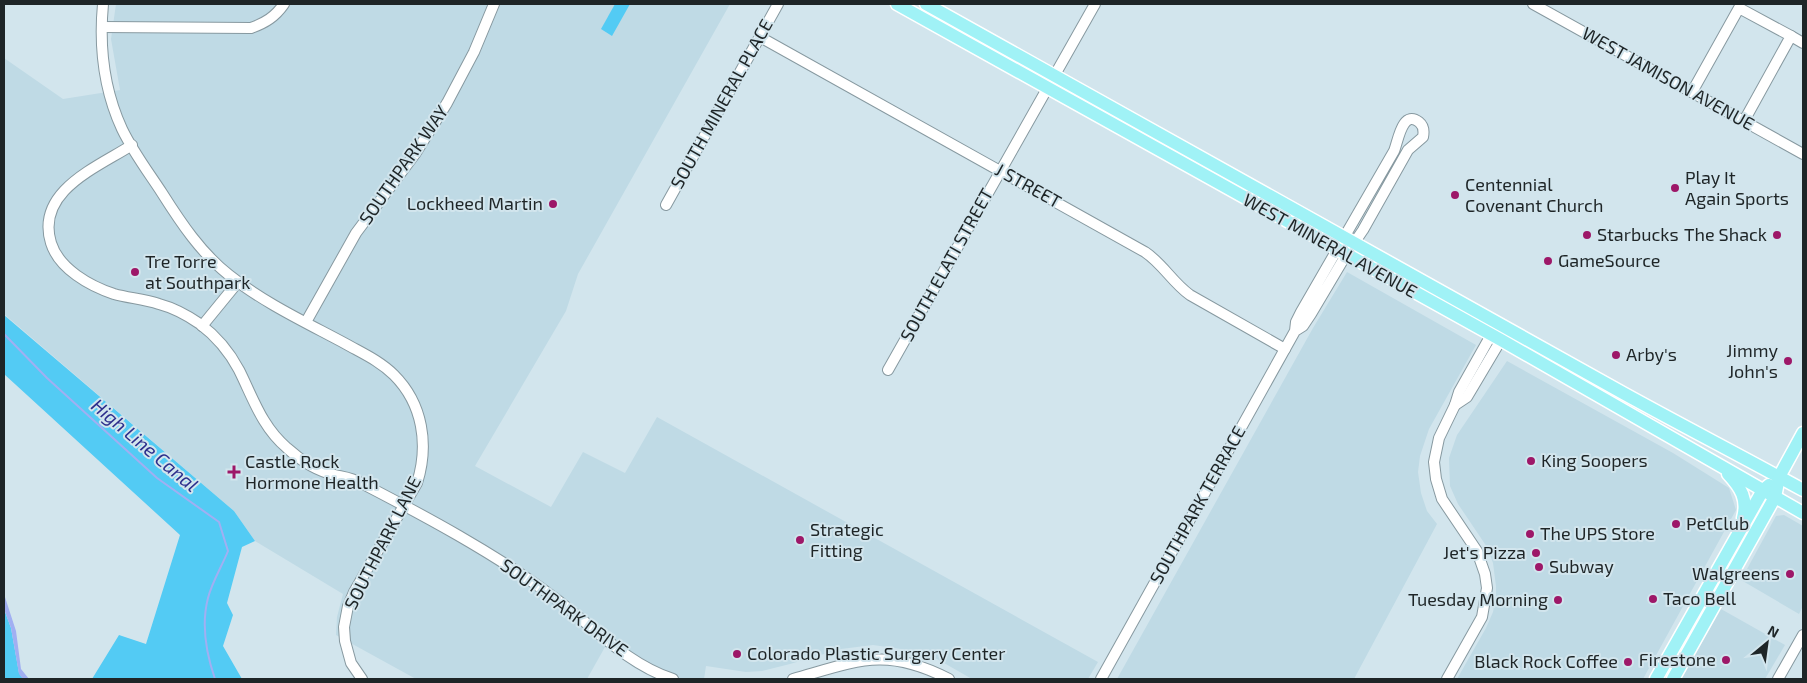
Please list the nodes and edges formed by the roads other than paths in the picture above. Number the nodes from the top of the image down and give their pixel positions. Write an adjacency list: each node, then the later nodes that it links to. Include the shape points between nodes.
1 (104, 4): 10 (street, SOUTHPARK LANE)
2 (284, 4): 10 (street, via 278,13 251,28)
3 (493, 4): 25 (street, SOUTHPARK WAY, via 474,52 447,103 356,233)
4 (778, 4): 12 (street, SOUTH MINERAL PLACE)
5 (897, 4): 15 (main road, WEST MINERAL AVENUE)
6 (926, 4): 14 (main road, WEST MINERAL AVENUE)
7 (1095, 4): 14 (street, SOUTH ELATI STREET)
8 (1533, 4): 16 (street, WEST JAMISON AVENUE)
9 (1735, 6): 11 (street); 16 (street)
10 (102, 27): 18 (street, SOUTHPARK LANE, via 102,53 108,88 117,116)
11 (1791, 36): 13 (street); 17 (street)
12 (760, 37): 20 (street, J STREET); 21 (street, SOUTH MINERAL PLACE)
13 (1803, 43)
14 (1053, 76): 15 (street, SOUTH ELATI STREET); 22 (main road, WEST MINERAL AVENUE)
15 (1046, 88): 20 (street, SOUTH ELATI STREET); 23 (main road, WEST MINERAL AVENUE)
16 (1692, 92): 17 (street, WEST JAMISON AVENUE)
17 (1744, 121): 19 (street, WEST JAMISON AVENUE)
18 (132, 145): 24 (street, SOUTHPARK LANE, via 191,236); 27 (street, SOUTHPARK DRIVE, via 73,181 57,198 50,215 51,244 68,268 84,280 114,294 173,309)
19 (1803, 154)
20 (1000, 171): 29 (street, J STREET, via 1145,252 1190,295); 30 (street, SOUTH ELATI STREET)
21 (666, 205)
22 (1349, 240): 22 (street, via 1363,230 1408,150 1423,137 1424,131 1417,121 1407,120 1403,124 1394,151); 23 (street, SOUTHPARK TERRACE); 26 (main road, WEST MINERAL AVENUE)
23 (1341, 252): 28 (main road, WEST MINERAL AVENUE); 29 (street, SOUTHPARK TERRACE, via 1311,314)
24 (238, 282): 25 (street, SOUTHPARK LANE); 27 (street)
25 (306, 322): 37 (street, SOUTHPARK LANE, via 381,364 401,383 414,404 421,424 423,457 417,483)
26 (1503, 325): 28 (street); 33 (main road, WEST MINERAL AVENUE)
27 (202, 326): 37 (street, SOUTHPARK DRIVE, via 232,360 262,418 287,449 322,470 358,481)
28 (1496, 338): 32 (main road, WEST MINERAL AVENUE); 46 (street, via 1467,397 1455,406 1436,448 1434,462 1442,499 1477,551 1487,588 1482,617)
29 (1285, 349): 45 (street, SOUTHPARK TERRACE)
30 (888, 370)
31 (1803, 433): 33 (main road)
32 (1721, 466): 34 (main road, WEST MINERAL AVENUE); 39 (main road, via 1740,488 1744,500 1744,513)
33 (1779, 477): 34 (main road); 35 (main road, WEST MINERAL AVENUE); 36 (main road)
34 (1763, 490): 36 (main road, WEST MINERAL AVENUE); 39 (main road)
35 (1803, 490)
36 (1775, 497): 38 (main road, WEST MINERAL AVENUE); 48 (main road)
37 (403, 506): 41 (street, SOUTHPARK LANE, via 354,592 347,612 345,641 351,663); 42 (street, SOUTHPARK DRIVE, via 515,570 633,659)
38 (1803, 513)
39 (1735, 537): 47 (main road)
40 (1803, 635): 49 (street)
41 (362, 679)
42 (674, 679)
43 (793, 679): 44 (street, via 867,659 915,664)
44 (949, 679)
45 (1101, 679)
46 (1447, 679)
47 (1656, 679)
48 (1673, 679)
49 (1778, 679)

